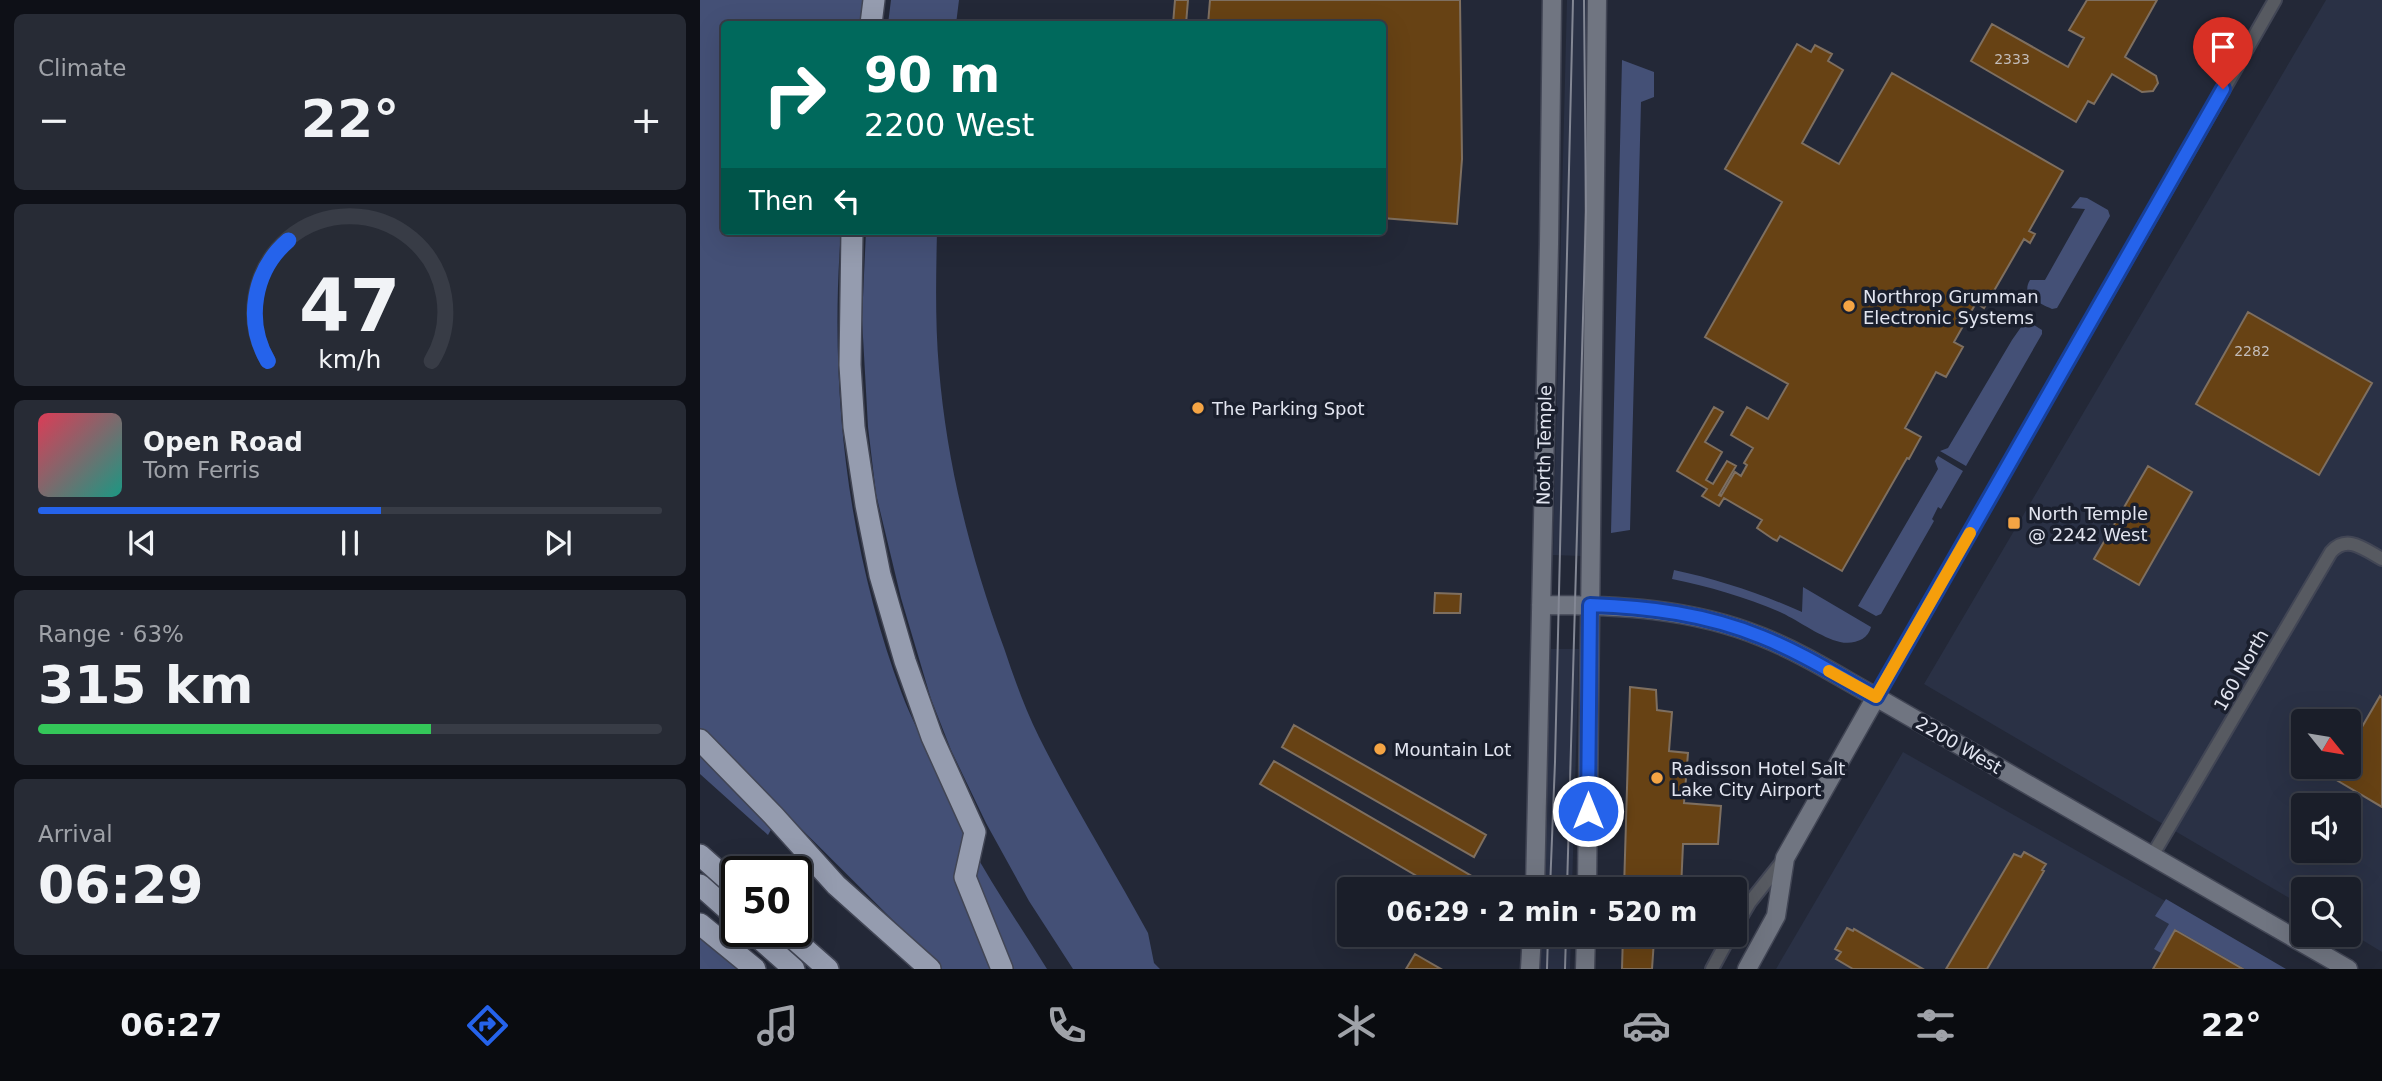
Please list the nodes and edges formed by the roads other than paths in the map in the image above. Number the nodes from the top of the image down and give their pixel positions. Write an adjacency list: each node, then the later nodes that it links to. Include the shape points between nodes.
1 (874, 0): 5 (highway)
2 (1552, 0): 9 (main road, North Temple)
3 (1597, 0): 8 (main road)
4 (2274, 0): 10 (street)
5 (872, 21)
6 (852, 235): 31 (highway, via 854,427 880,575 932,737 975,832 965,877)
7 (2382, 559): 13 (street, 160 North, via 2350,542 2330,552)
8 (1590, 605): 9 (main road, 2200 West); 10 (main road, 2200 West, via 1671,611 1737,627 1788,648); 17 (main road)
9 (1541, 606): 16 (main road, North Temple)
10 (1876, 697): 13 (main road, 2200 West); 14 (main road)
11 (700, 740): 30 (highway, via 836,885)
12 (700, 855): 15 (highway)
13 (2152, 856): 36 (main road, 2200 West)
14 (1785, 858): 20 (street); 35 (main road, via 1776,916)
15 (721, 874)
16 (1535, 877)
17 (1587, 877)
18 (700, 885): 19 (highway)
19 (721, 904)
20 (1747, 907)
21 (700, 924): 27 (highway)
22 (769, 947): 28 (highway)
23 (803, 947): 29 (highway)
24 (1531, 947): 32 (main road)
25 (1586, 947): 33 (main road)
26 (1724, 947): 34 (street)
27 (755, 969)
28 (794, 969)
29 (828, 969)
30 (930, 969)
31 (1002, 969)
32 (1530, 969)
33 (1585, 969)
34 (1712, 969)
35 (1747, 969)
36 (2348, 969)

